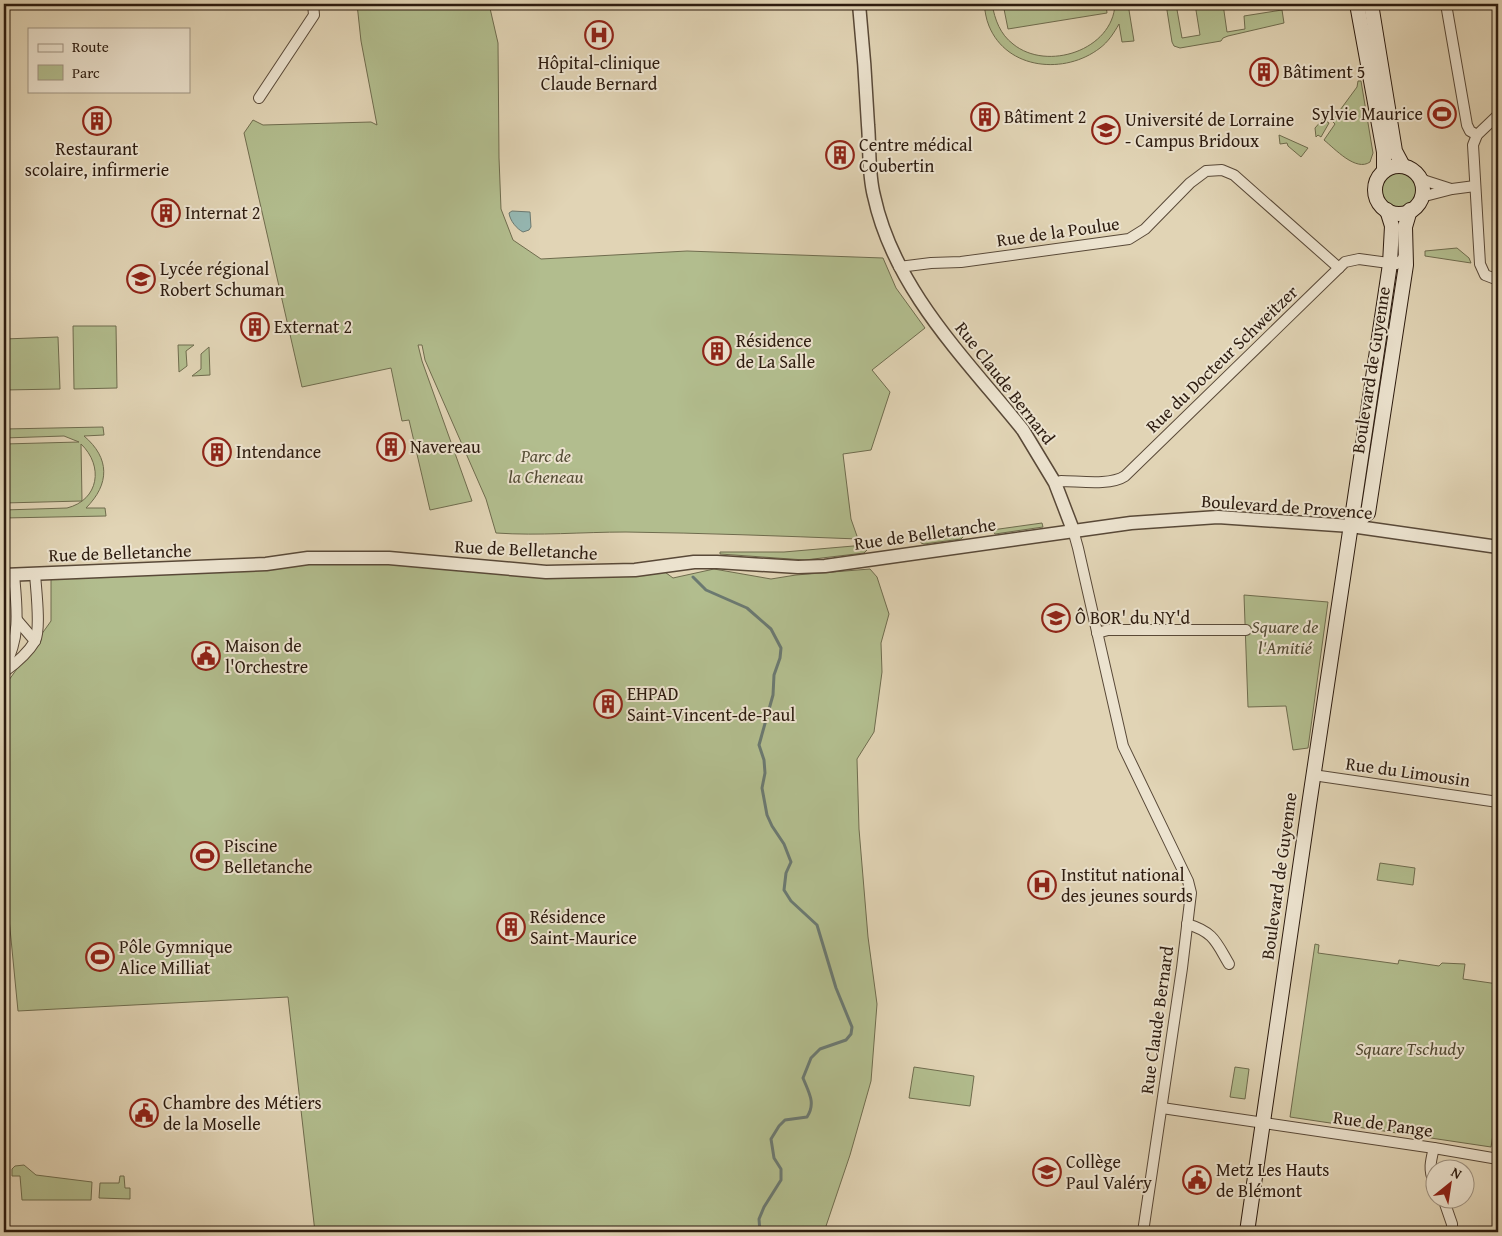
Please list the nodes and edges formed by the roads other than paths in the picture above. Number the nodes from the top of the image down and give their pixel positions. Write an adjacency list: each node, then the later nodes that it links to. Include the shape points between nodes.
1 (313, 4): 6 (street, via 314,15)
2 (859, 4): 19 (street, Rue Claude Bernard, via 873,196)
3 (1357, 4): 10 (main road, via 1384,152)
4 (1371, 4): 9 (main road, via 1395,151)
5 (1446, 4): 8 (street, via 1467,125)
6 (259, 98)
7 (1498, 114): 8 (street)
8 (1477, 135): 12 (street, via 1473,146)
9 (1403, 166): 10 (main road); 11 (main road)
10 (1384, 171): 15 (main road, via 1378,178 1375,193)
11 (1418, 177): 13 (street); 14 (main road)
12 (1475, 186): 13 (street); 21 (street, via 1480,264 1485,275)
13 (1452, 189): 14 (street)
14 (1421, 197): 16 (main road)
15 (1387, 210): 16 (main road, via 1402,213); 18 (main road, Boulevard de Guyenne, via 1392,226)
16 (1410, 210): 17 (main road, Boulevard de Guyenne, via 1405,227)
17 (1406, 252): 18 (street, via 1402,260); 23 (main road, Boulevard de Guyenne)
18 (1390, 264): 20 (street, Rue du Docteur Schweitzer, via 1359,259 1345,262); 22 (main road, Boulevard de Guyenne)
19 (899, 267): 20 (street, Rue de la Poulue, via 1129,240 1206,171 1222,170 1234,175); 24 (street, Rue Claude Bernard, via 935,323 1023,430)
20 (1339, 268): 24 (street, Rue du Docteur Schweitzer, via 1120,480)
21 (1498, 280)
22 (1376, 361): 23 (main road); 25 (main road, Boulevard de Guyenne)
23 (1390, 363): 25 (main road, Boulevard de Guyenne, via 1368,514)
24 (1055, 483): 26 (street, Rue Claude Bernard)
25 (1351, 526): 26 (street, Boulevard de Provence, via 1218,517); 27 (street, Boulevard de Provence); 36 (main road, Boulevard de Guyenne)
26 (1073, 530): 28 (street, Rue de Belletanche, via 798,567 694,562 635,570 546,572 359,557); 32 (street, Rue Claude Bernard)
27 (1498, 547)
28 (35, 574): 29 (street, Rue de Belletanche); 33 (street, via 38,631)
29 (9, 575): 30 (street)
30 (17, 620): 33 (street); 34 (street, via 15,644)
31 (1246, 630): 32 (street)
32 (1097, 632): 38 (street, Rue Claude Bernard, via 1123,746 1190,887)
33 (35, 641): 35 (street)
34 (4, 668)
35 (4, 672)
36 (1313, 775): 37 (street, Rue du Limousin); 41 (main road, Boulevard de Guyenne)
37 (1498, 802)
38 (1187, 924): 39 (street, Rue Claude Bernard, via 1202,928 1215,939); 40 (street, Rue Claude Bernard)
39 (1229, 964)
40 (1162, 1108): 41 (street, Rue Claude Bernard); 46 (street)
41 (1263, 1123): 42 (street, Rue de Pange); 47 (main road, Boulevard de Guyenne)
42 (1434, 1148): 43 (street); 44 (street, Rue de Pange)
43 (1432, 1158)
44 (1498, 1159)
45 (1446, 1208): 48 (street)
46 (1143, 1232)
47 (1247, 1232)
48 (1452, 1232)

